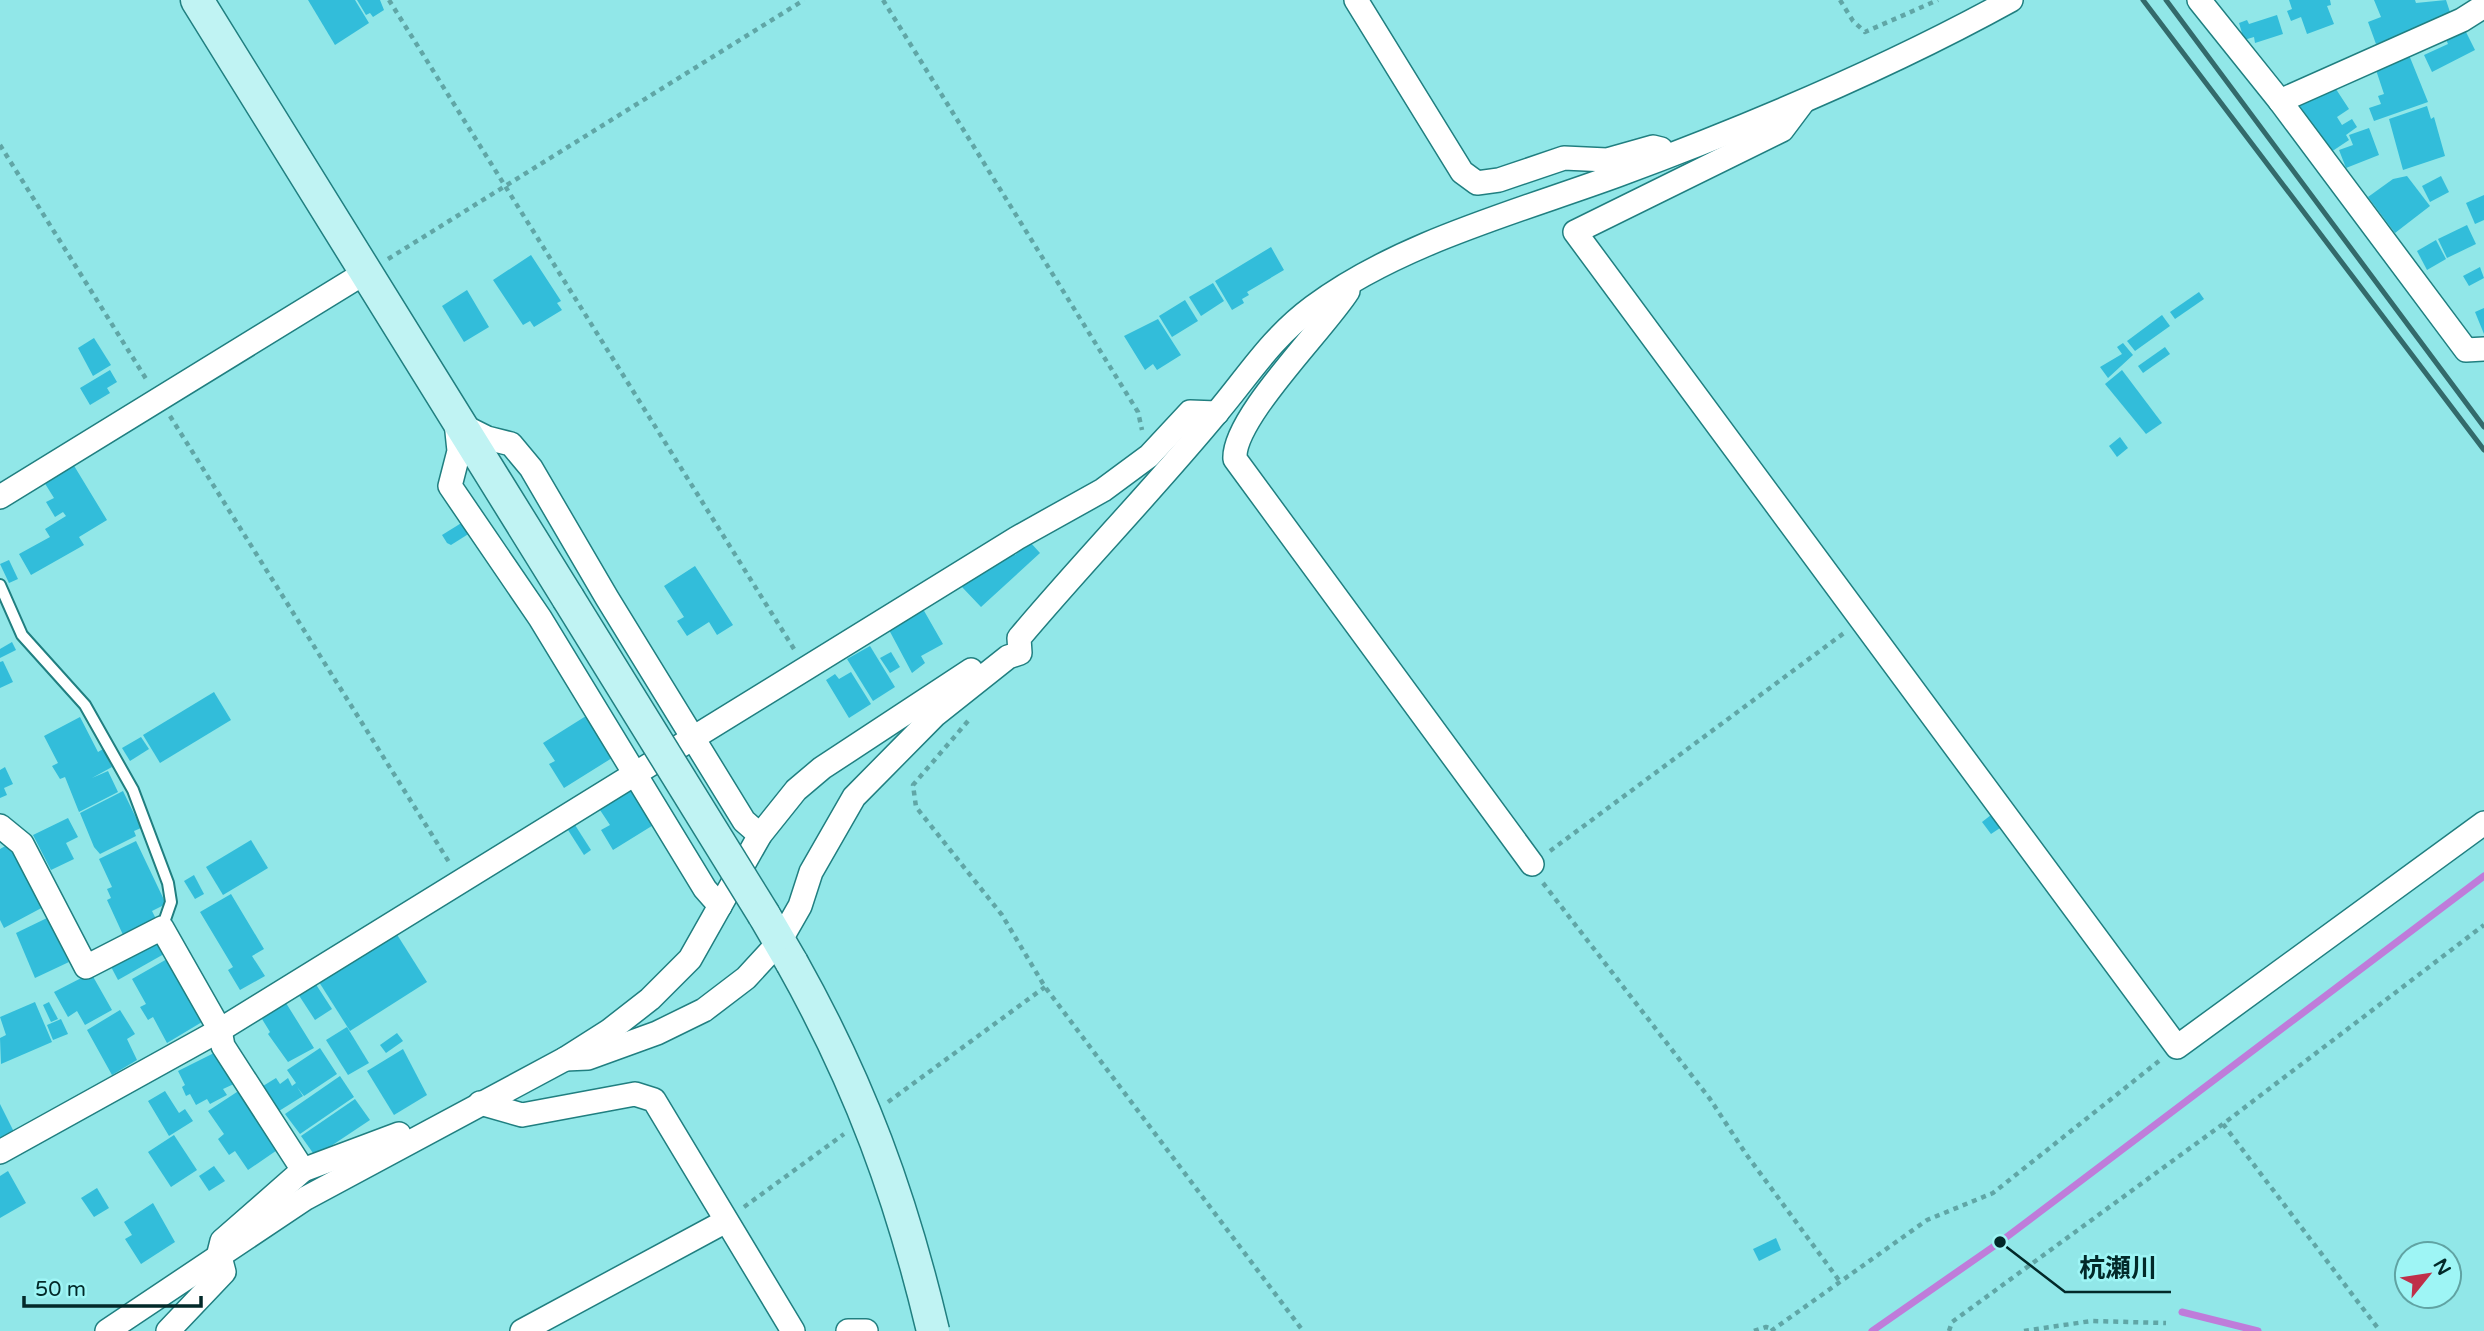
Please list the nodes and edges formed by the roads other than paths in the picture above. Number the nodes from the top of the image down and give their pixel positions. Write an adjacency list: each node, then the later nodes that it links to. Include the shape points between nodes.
1 (197, 0): 9 (street)
2 (1356, 0): 8 (street, via 1462,172 1477,183 1564,158 1607,160 1653,147)
3 (2011, 0): 7 (street)
4 (2199, 0): 6 (street)
5 (2484, 6): 6 (street, via 2462,20)
6 (2280, 100): 11 (street, via 2466,350)
7 (1803, 102): 8 (street); 19 (street, via 1782,131 1574,232 2177,1047)
8 (1678, 153): 10 (street, via 1417,246)
9 (366, 272): 13 (street); 14 (street)
10 (1348, 286): 12 (street, via 1288,326); 22 (street, via 1336,311 1300,351 1237,439 1235,459)
11 (2484, 349)
12 (1217, 413): 16 (street); 17 (street, via 1190,412 1149,456 1103,490)
13 (456, 422): 17 (street, via 511,444 531,468); 18 (street, via 459,451 450,486 540,618); 25 (street, bridge)
14 (0, 497)
15 (0, 585): 24 (lane, via 22,635 85,705 133,790 168,883 171,902)
16 (1020, 638): 21 (street, via 822,768 781,806); 25 (street, via 1020,653 1008,657 936,715 854,797)
17 (693, 738): 18 (street); 21 (street, via 744,821)
18 (636, 773): 23 (street, via 705,889); 26 (street)
19 (2484, 823)
20 (0, 826): 24 (street, via 22,845 86,967)
21 (760, 835): 23 (street)
22 (1532, 864)
23 (720, 906): 27 (street, via 690,959 658,991)
24 (162, 928): 26 (street)
25 (779, 939): 27 (street, via 746,978 704,1010 587,1058); 40 (street, bridge, via 832,1034 876,1135 914,1250)
26 (220, 1030): 30 (street); 31 (street, via 223,1046)
27 (565, 1059): 28 (street)
28 (480, 1103): 29 (street); 32 (street, via 522,1115 635,1094 654,1100)
29 (429, 1130): 31 (street, via 415,1128); 33 (street)
30 (0, 1152)
31 (303, 1170): 33 (street, via 222,1241)
32 (726, 1221): 36 (street); 37 (street)
33 (219, 1253): 34 (street); 35 (street, via 224,1272)
34 (107, 1331)
35 (168, 1331)
36 (522, 1331)
37 (793, 1331)
38 (848, 1331): 39 (street)
39 (866, 1331)
40 (933, 1331)

